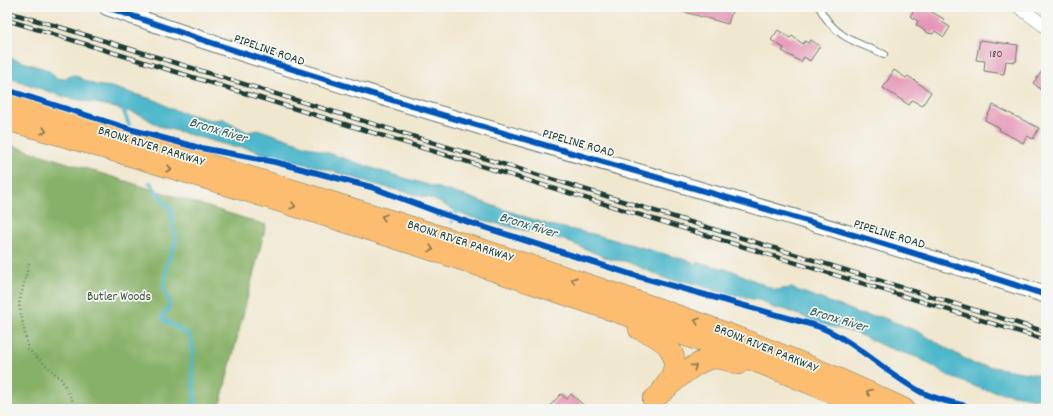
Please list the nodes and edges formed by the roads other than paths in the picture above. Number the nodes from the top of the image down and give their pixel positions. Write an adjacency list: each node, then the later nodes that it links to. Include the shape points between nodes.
1 (107, 7): 9 (street, PIPELINE ROAD, via 316,78 791,217)
2 (819, 7): 5 (lane, via 836,32)
3 (1019, 7): 4 (street)
4 (1046, 28)
5 (884, 54)
6 (7, 104): 13 (highway, BRONX RIVER PARKWAY, one-way to 6, via 799,361 684,317 378,215)
7 (7, 120): 8 (highway, BRONX RIVER PARKWAY, one-way to 8, via 381,233)
8 (554, 290): 10 (highway, via 608,318 654,335 668,346 674,360 672,372 668,382); 12 (highway, BRONX RIVER PARKWAY, via 728,350)
9 (1046, 295)
10 (649, 405): 11 (highway, one-way to 11, via 701,362 714,358 730,361)
11 (851, 409)
12 (867, 409)
13 (904, 409)

